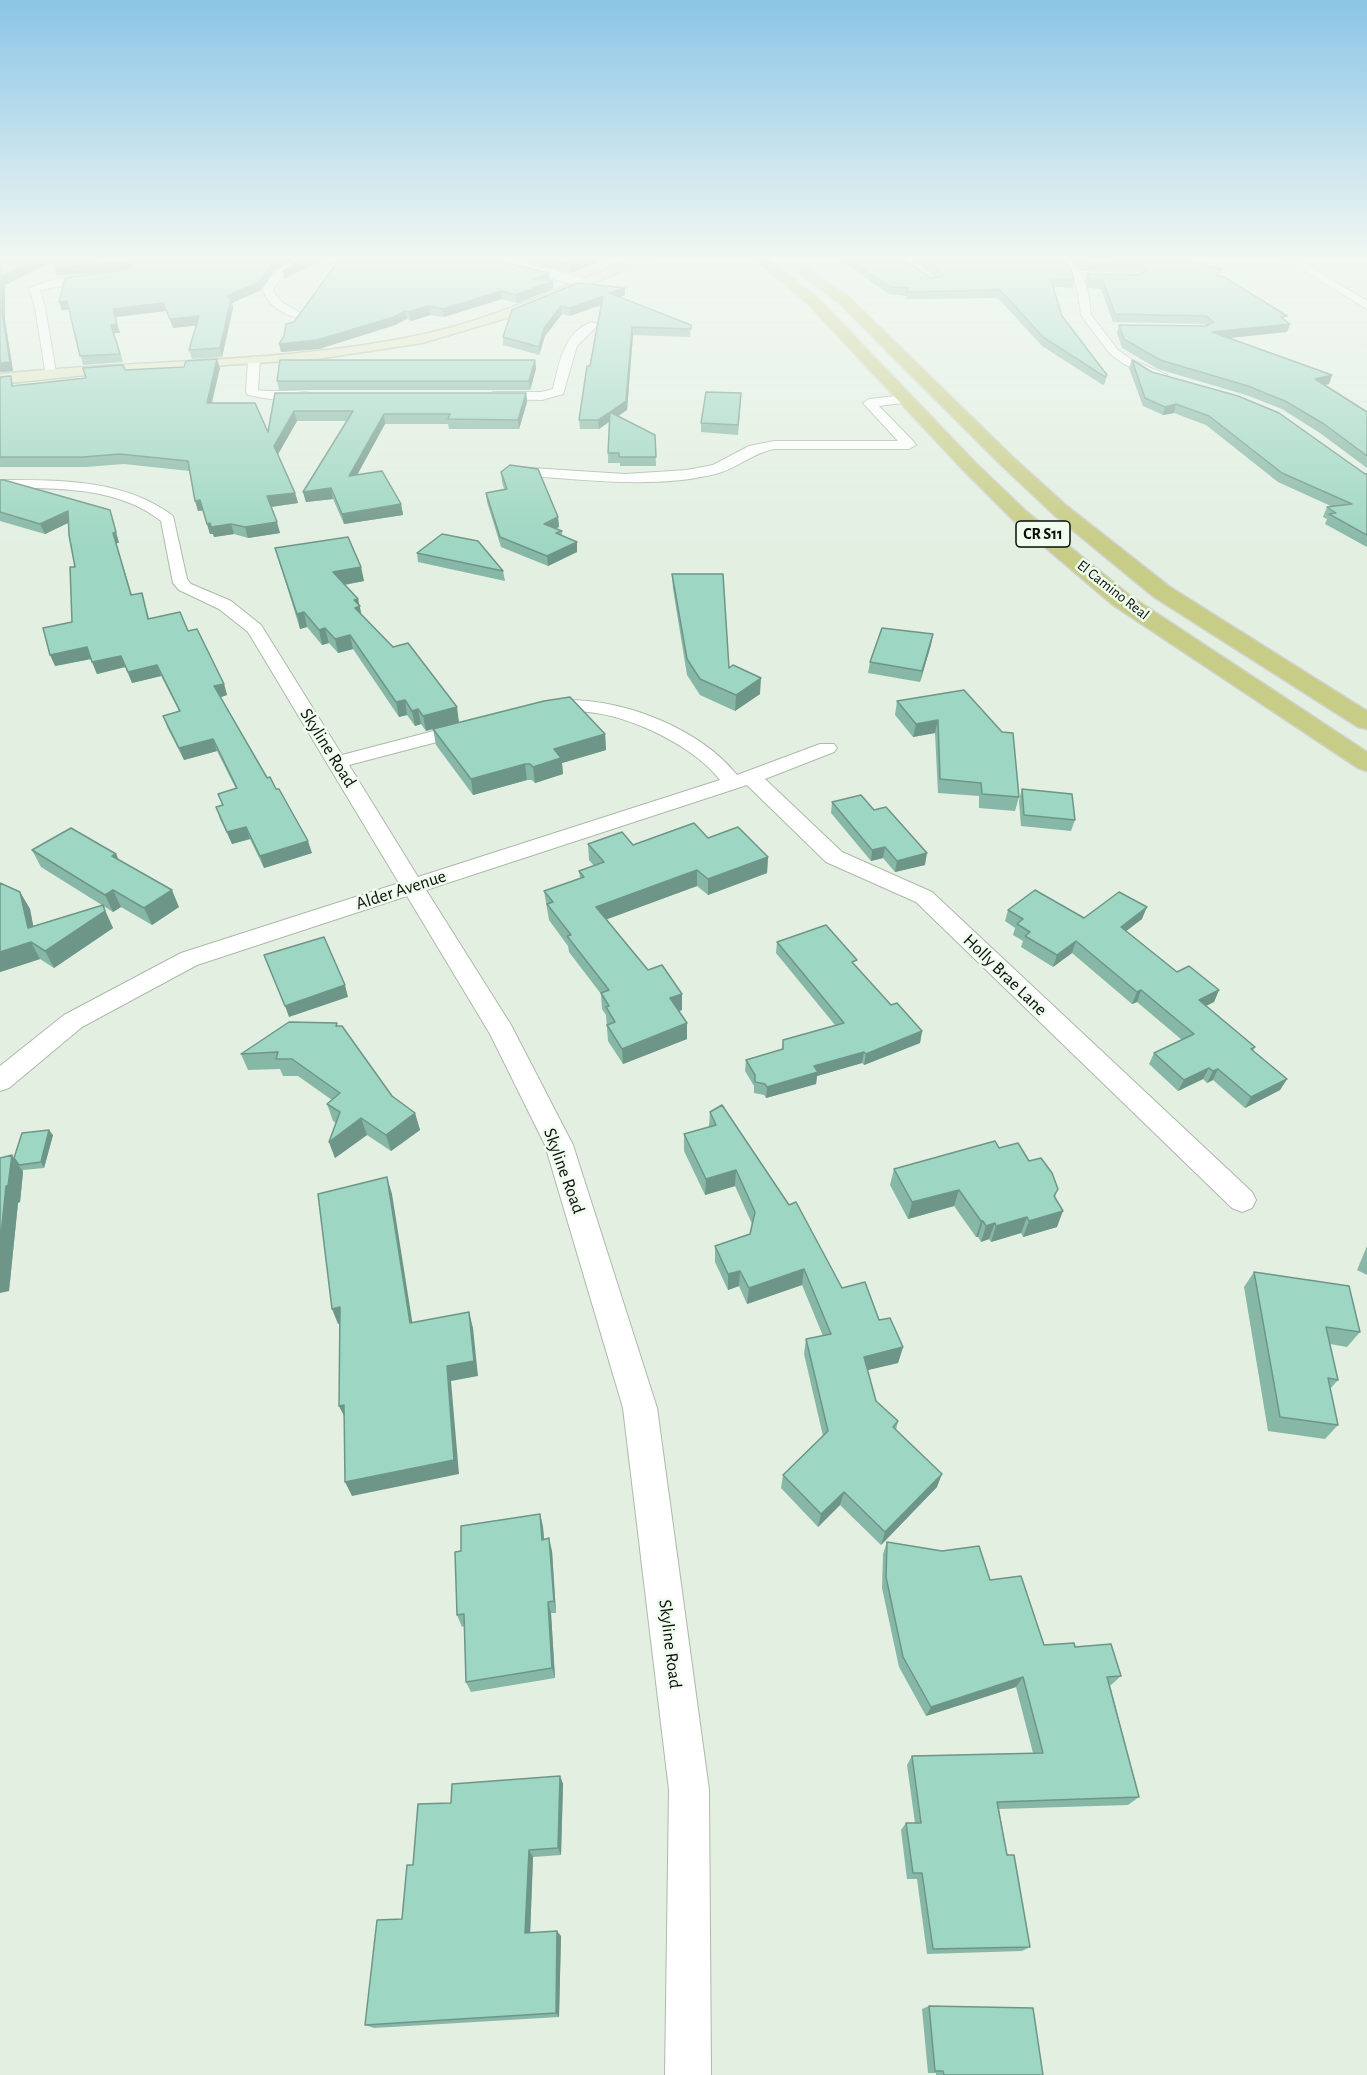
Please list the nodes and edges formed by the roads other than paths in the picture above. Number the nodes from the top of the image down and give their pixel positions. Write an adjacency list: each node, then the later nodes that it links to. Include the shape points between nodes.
1 (47, 354): 8 (street)
2 (323, 354): 7 (main road)
3 (568, 354): 12 (street, via 559,391 542,396)
4 (863, 354): 13 (main road, El Camino Real / CR S11)
5 (898, 354): 18 (main road, El Camino Real / CR S11, via 1060,510 1162,592)
6 (1117, 354): 10 (street)
7 (254, 360): 8 (main road); 11 (street, via 252,392 269,396)
8 (50, 373): 9 (main road)
9 (0, 379)
10 (1177, 383)
11 (328, 396)
12 (482, 396)
13 (906, 399): 14 (street, via 868,403 909,445 774,445 754,448 717,469 677,475 625,478); 21 (main road, El Camino Real / CR S11, via 1019,515 1121,600)
14 (516, 471)
15 (0, 484): 20 (street, Skyline Road, via 100,490 131,498 162,513 168,519 179,580 185,587 225,604 255,629)
16 (522, 714): 22 (street, Holly Brae Lane, via 575,704 626,713 669,732)
17 (488, 722): 20 (street)
18 (1367, 722)
19 (827, 748): 22 (street, Alder Avenue)
20 (338, 762): 23 (street, Skyline Road)
21 (1367, 763)
22 (742, 780): 23 (street, Alder Avenue); 25 (street, Holly Brae Lane, via 834,857 924,897)
23 (413, 887): 24 (street, Alder Avenue, via 189,959 73,1021); 26 (street, Skyline Road, via 502,1032 559,1145 640,1408 689,1790)
24 (0, 1081)
25 (1242, 1200)
26 (688, 2075)

